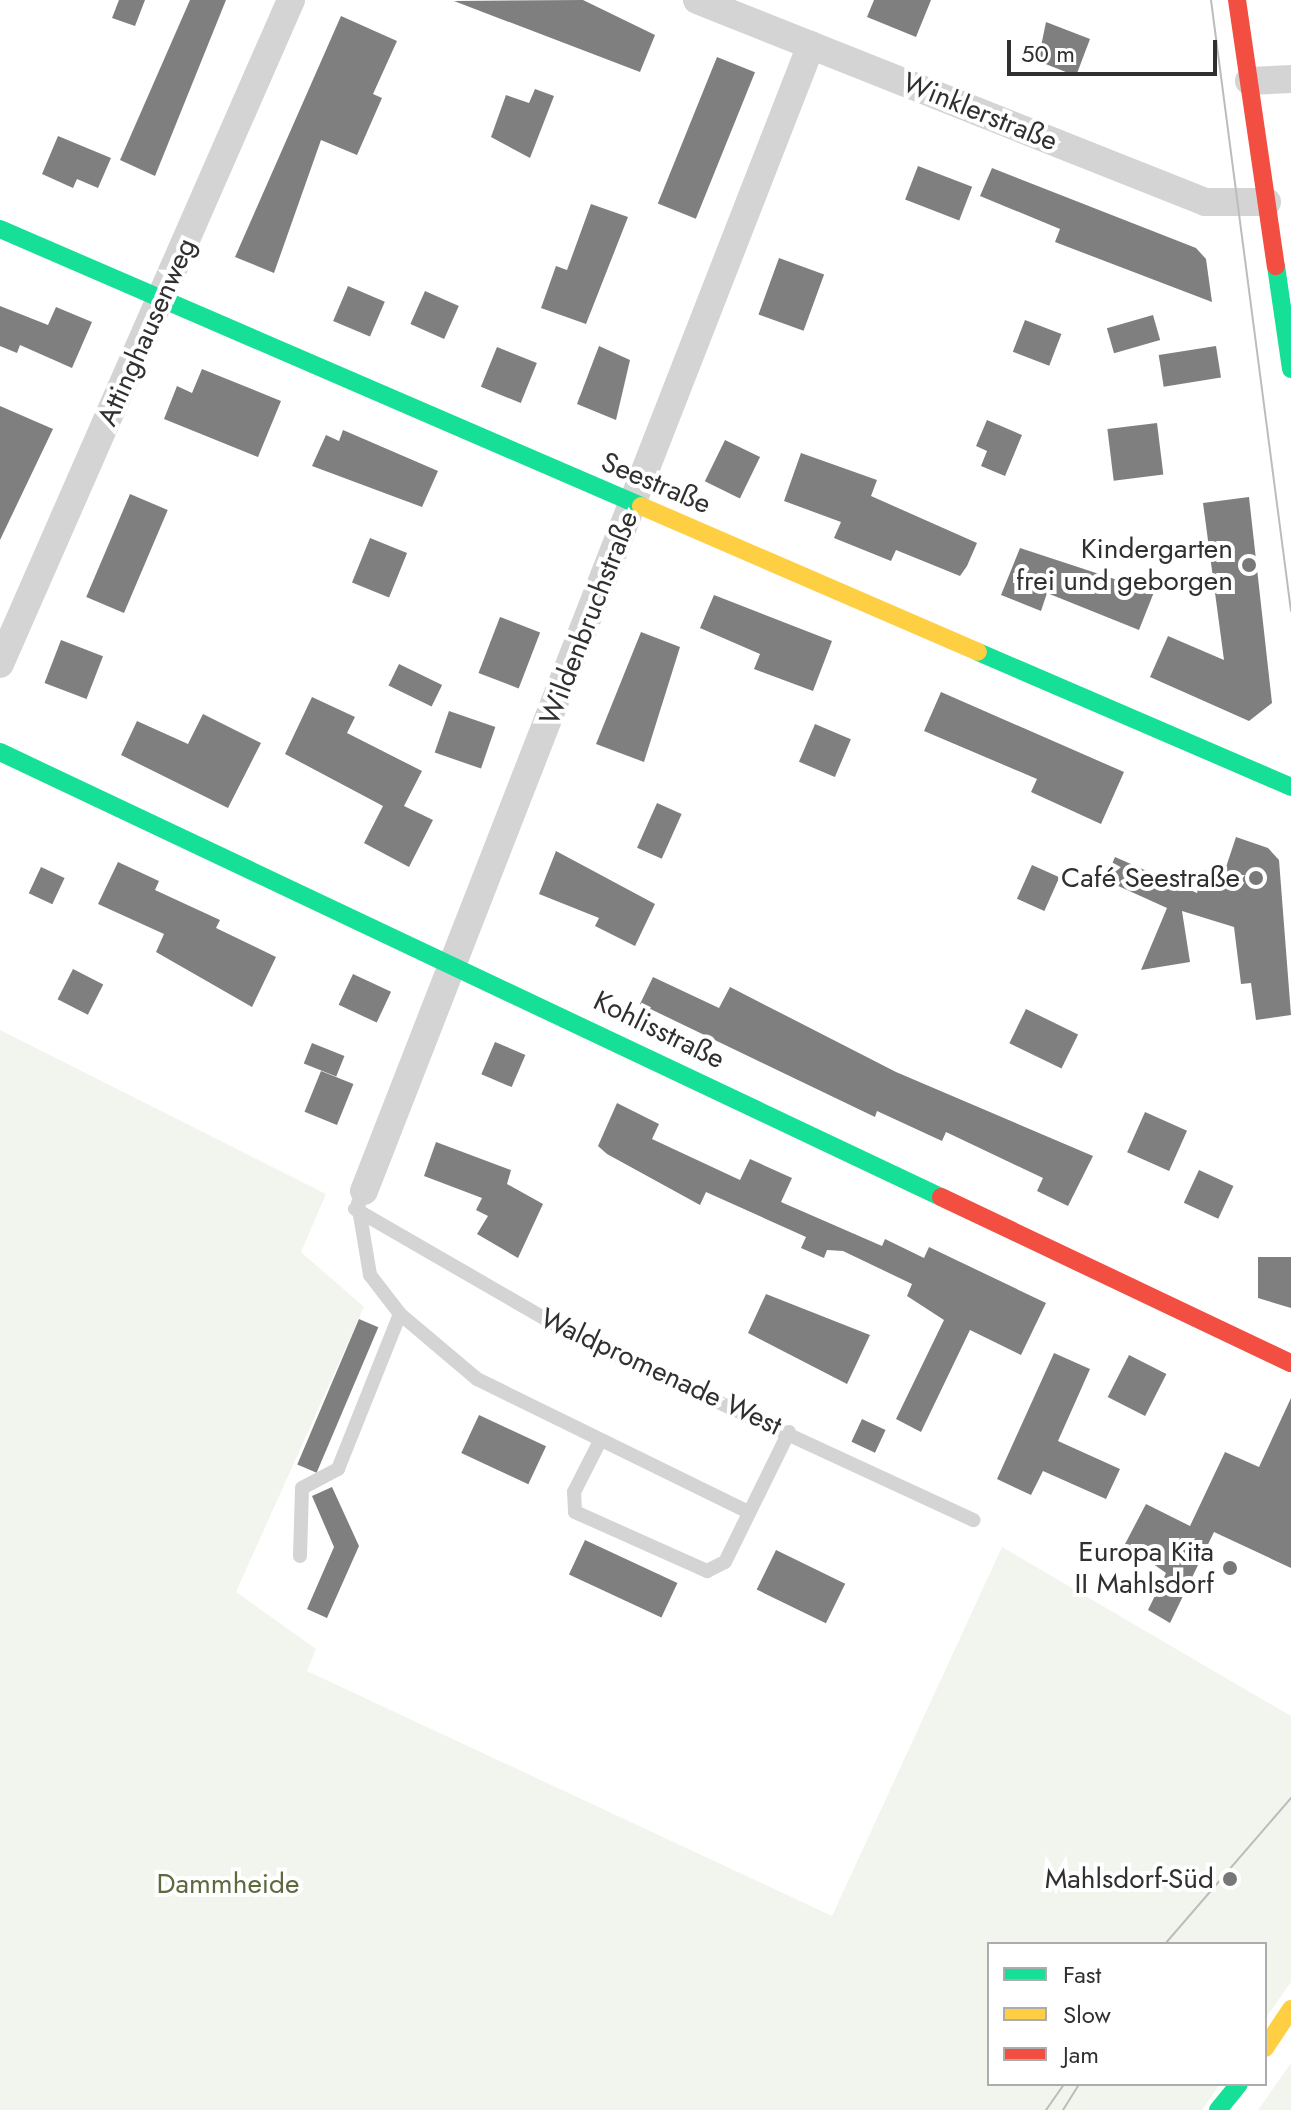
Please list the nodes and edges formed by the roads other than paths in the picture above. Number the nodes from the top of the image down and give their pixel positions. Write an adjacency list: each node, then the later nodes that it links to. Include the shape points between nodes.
1 (291, 0): 9 (street, Attinghausenweg)
2 (697, 0): 4 (street, Winklerstraße)
3 (1237, 0): 6 (street)
4 (811, 45): 7 (street, Winklerstraße, via 1205,202); 11 (street, Wildenbruchstraße)
5 (1291, 79): 6 (street)
6 (1249, 81): 7 (street)
7 (1267, 202): 10 (street)
8 (0, 229): 9 (street, Seestraße)
9 (162, 300): 11 (street, Seestraße); 12 (street, Attinghausenweg)
10 (1291, 369)
11 (634, 504): 14 (street, Seestraße); 15 (street, Wildenbruchstraße)
12 (0, 664)
13 (0, 752): 15 (street, Kohlisstraße)
14 (1291, 787)
15 (455, 964): 16 (street, Wildenbruchstraße); 18 (street, Kohlisstraße)
16 (360, 1200): 17 (lane, via 370,1275); 19 (lane, Waldpromenade West, via 575,1336)
17 (400, 1314): 20 (lane, via 477,1379); 23 (lane, via 338,1469 302,1488)
18 (1291, 1363)
19 (789, 1432): 21 (lane); 22 (lane, Waldpromenade West)
20 (599, 1443): 21 (lane); 21 (lane, via 574,1492 575,1512 685,1567 707,1571 725,1562)
21 (746, 1511)
22 (974, 1520)
23 (300, 1556)
24 (1291, 2009): 25 (street)
25 (1267, 2045)
26 (1237, 2086): 27 (street)
27 (1218, 2110)

